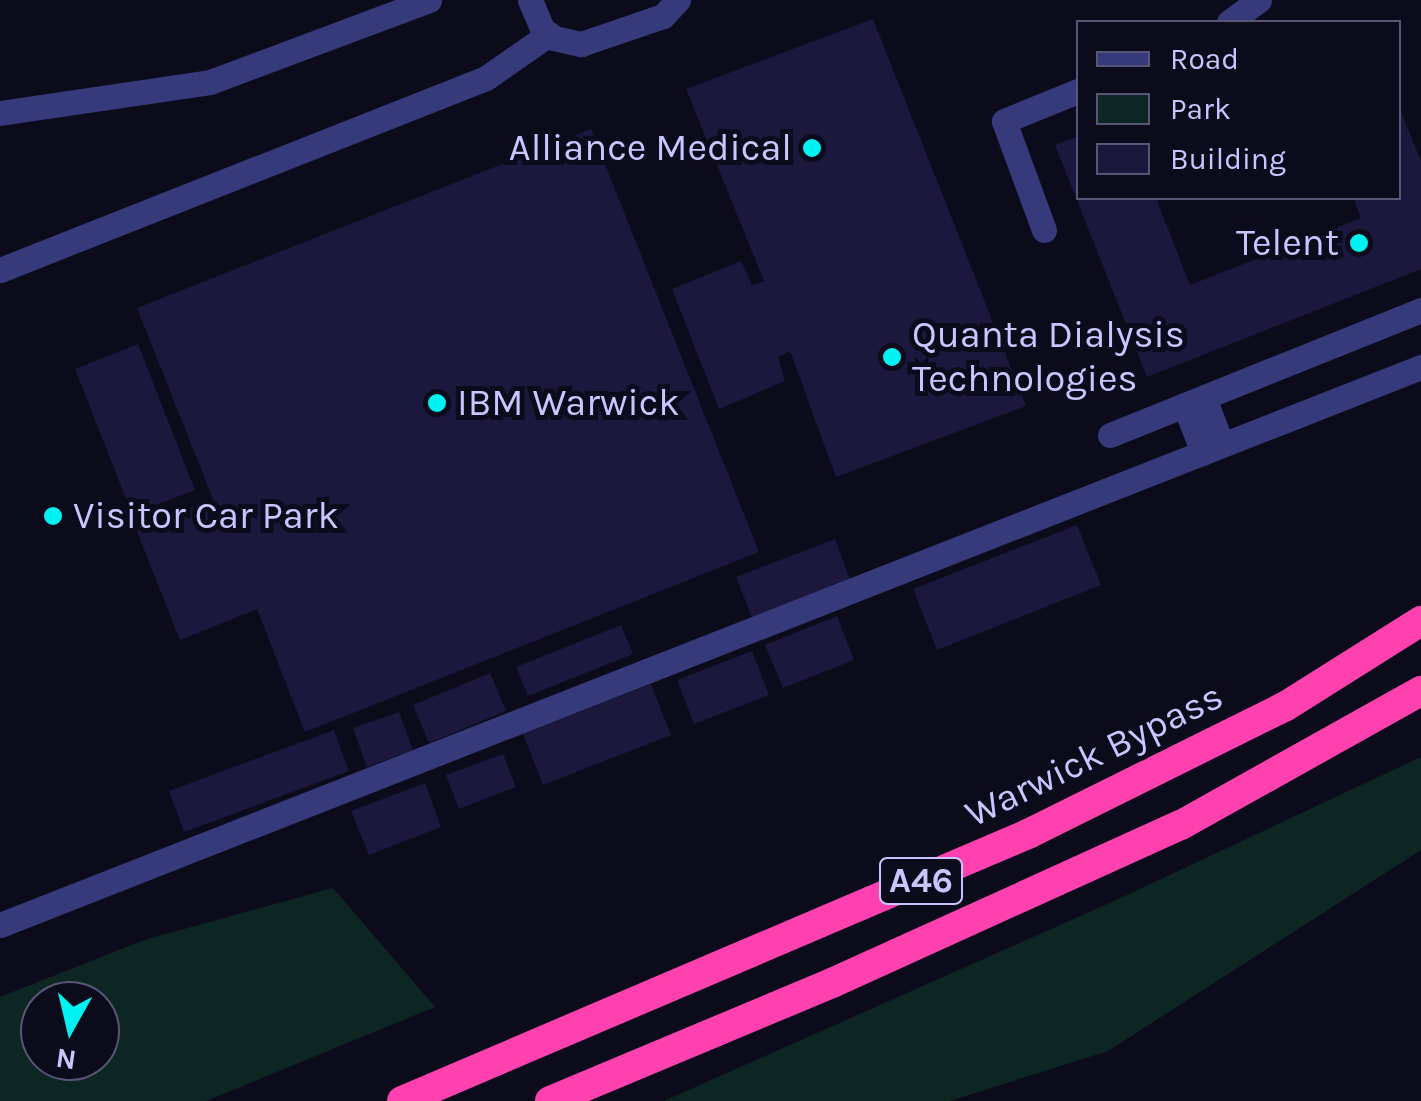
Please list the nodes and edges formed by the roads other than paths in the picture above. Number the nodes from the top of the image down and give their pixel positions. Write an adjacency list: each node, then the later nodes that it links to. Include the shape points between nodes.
1 (429, 0): 8 (lane, via 210,82)
2 (530, 0): 6 (lane)
3 (678, 0): 6 (lane, via 664,16 581,44)
4 (1259, 0): 5 (lane)
5 (1233, 20)
6 (549, 34): 10 (lane, via 486,78)
7 (1076, 92): 9 (lane, via 1004,120)
8 (0, 113)
9 (1044, 230)
10 (0, 270)
11 (1421, 310): 13 (lane)
12 (1421, 367): 15 (lane)
13 (1194, 402): 14 (lane); 15 (lane)
14 (1110, 435)
15 (1213, 449): 18 (lane)
16 (1421, 620): 19 (highway, Warwick Bypass / A46, via 1286,706 1028,834)
17 (1421, 690): 20 (highway, A46, via 1181,825)
18 (0, 925)
19 (402, 1101)
20 (550, 1101)

